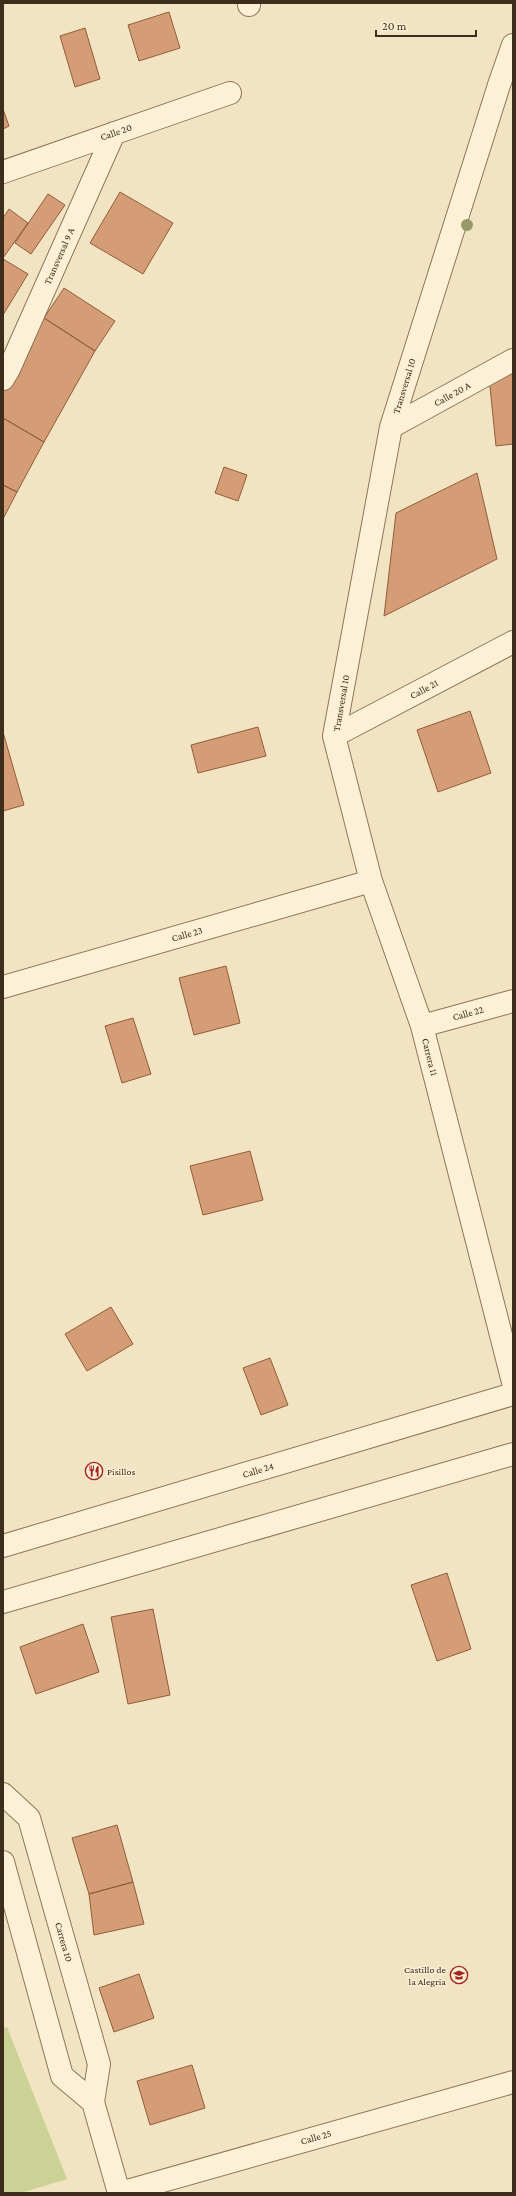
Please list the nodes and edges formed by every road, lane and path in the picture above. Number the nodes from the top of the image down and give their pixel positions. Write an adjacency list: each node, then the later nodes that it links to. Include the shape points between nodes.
1 (513, 45): 2 (street, Transversal 10)
2 (506, 81): 8 (street, Transversal 10)
3 (230, 93): 4 (street, Calle 20)
4 (114, 133): 5 (street, Calle 20); 7 (street, Transversal 9 A)
5 (3, 172)
6 (513, 360): 8 (street, Calle 20 A)
7 (5, 373)
8 (392, 427): 10 (street, Transversal 10)
9 (513, 642): 10 (street, Calle 21)
10 (334, 736): 11 (street, Carrera 11)
11 (371, 881): 12 (street, Calle 23); 14 (street, Carrera 11)
12 (3, 986)
13 (513, 1001): 14 (street, Calle 22)
14 (422, 1026): 15 (street, Carrera 11)
15 (513, 1382)
16 (513, 1394): 18 (street, Calle 24)
17 (513, 1454): 19 (street)
18 (3, 1546)
19 (3, 1602)
20 (3, 1794): 23 (street, Carrera 10, via 29,1818 99,2064)
21 (3, 1862): 23 (street, via 62,2076)
22 (513, 2082): 24 (street, Calle 25)
23 (93, 2102): 24 (street, Carrera 10)
24 (119, 2193)

